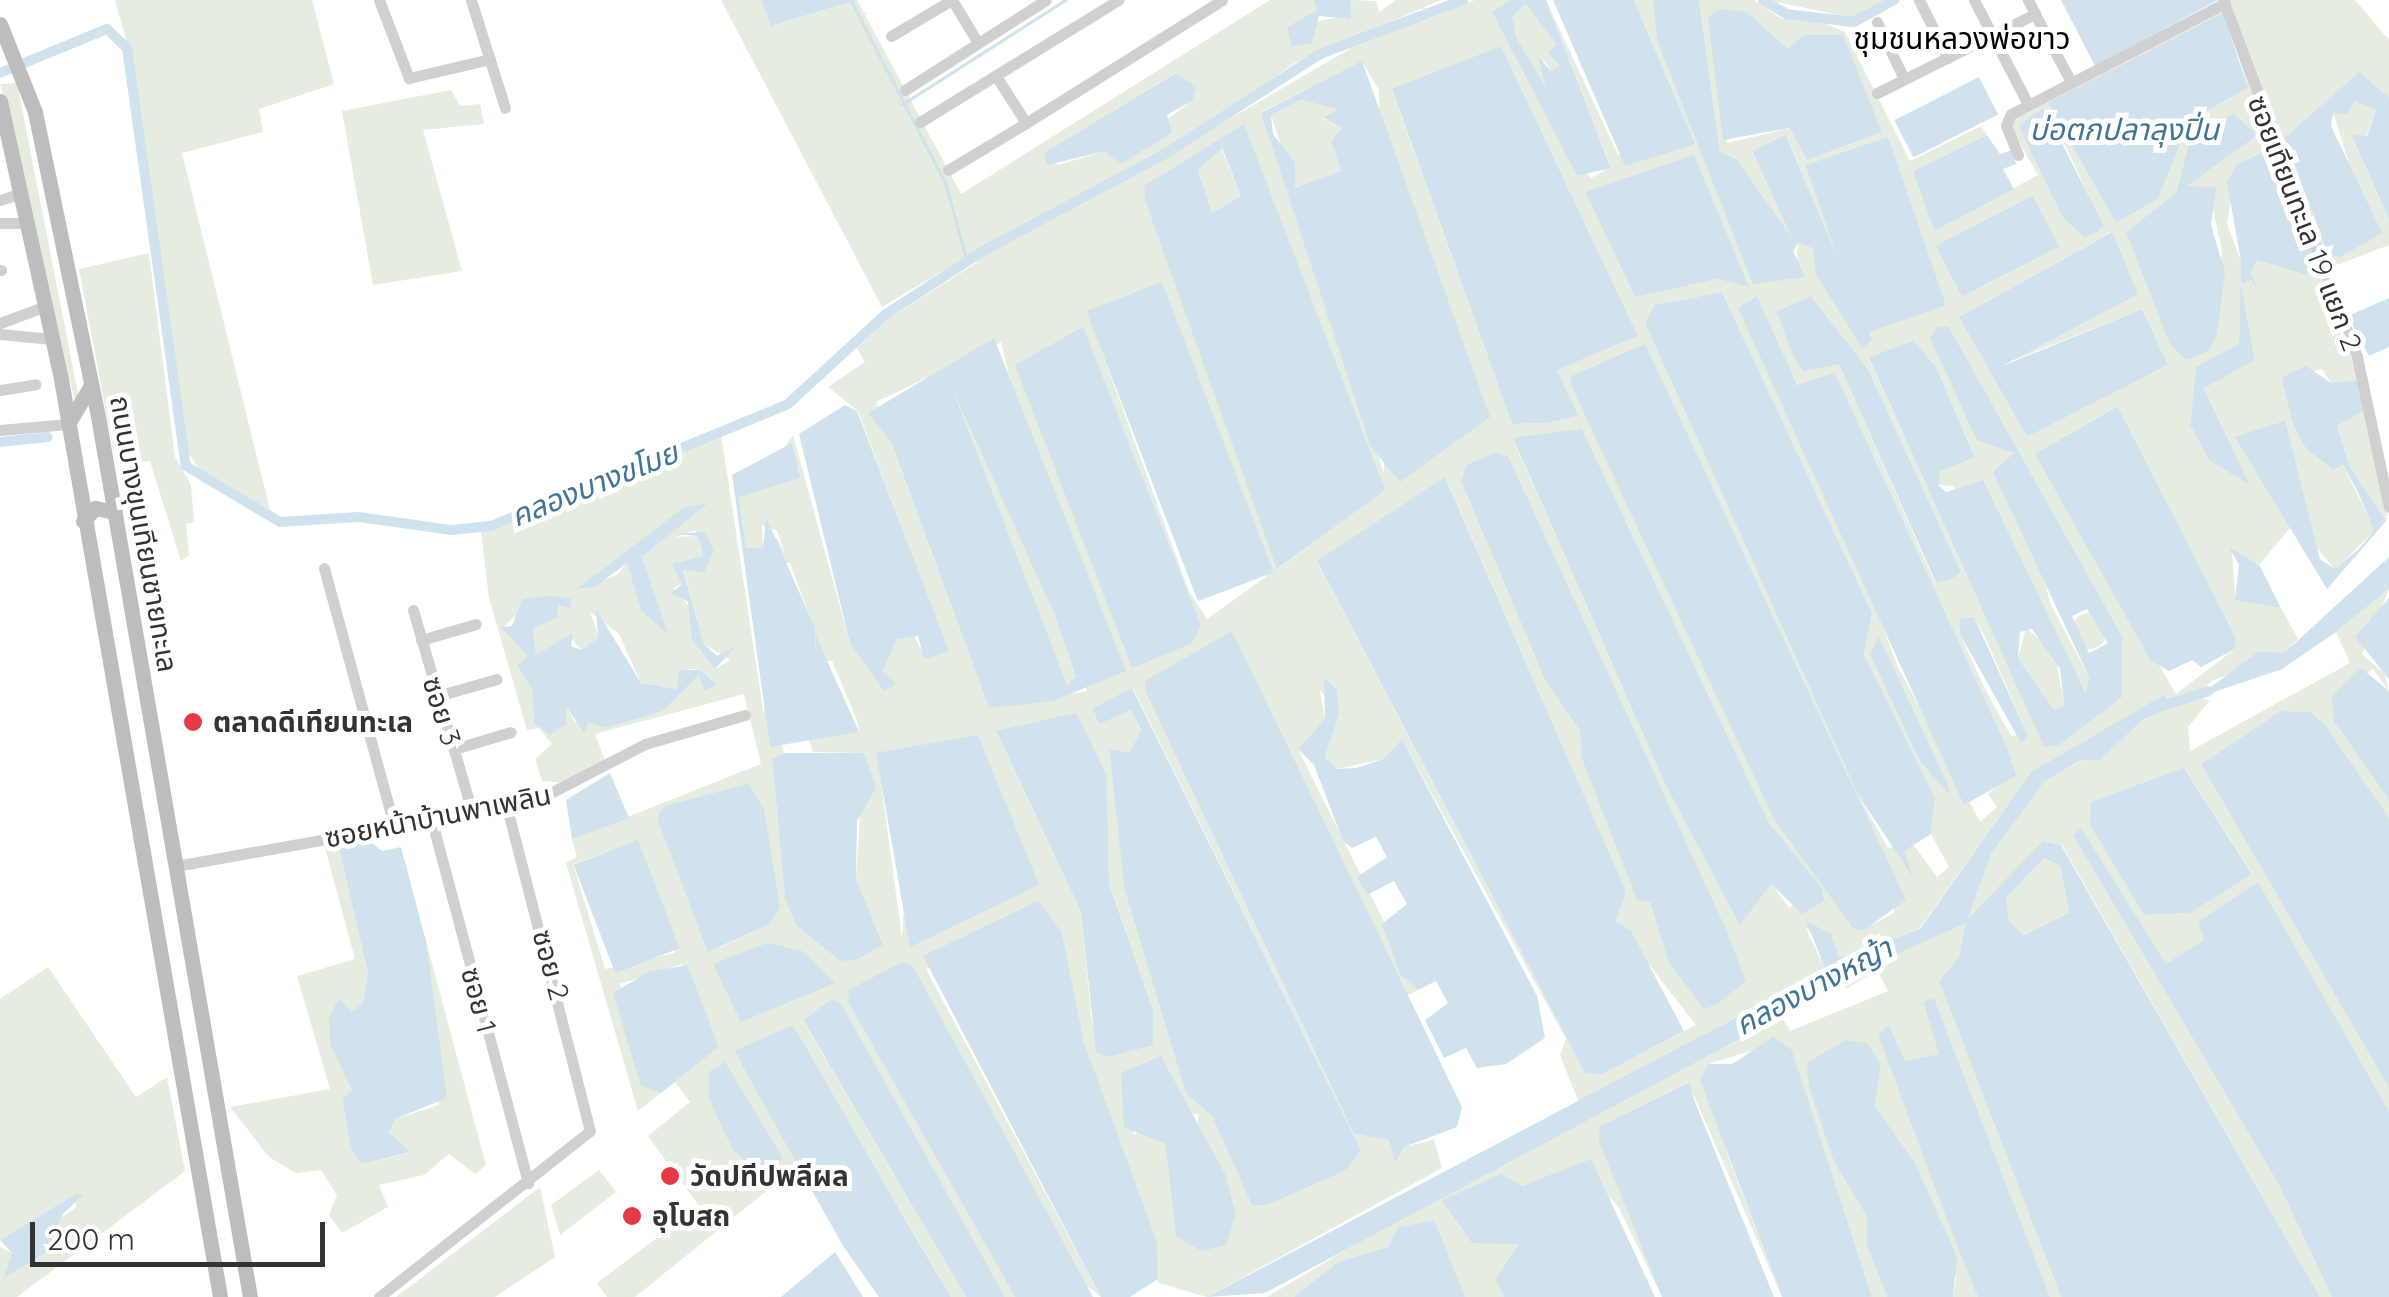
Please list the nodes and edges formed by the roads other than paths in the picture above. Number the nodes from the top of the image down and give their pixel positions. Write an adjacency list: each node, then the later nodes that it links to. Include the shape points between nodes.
1 (379, 0): 17 (street, via 409,78)
2 (472, 0): 17 (street)
3 (1046, 0): 16 (street)
4 (1118, 0): 19 (street)
5 (1222, 0): 28 (street)
6 (1919, 0): 18 (street)
7 (1974, 0): 15 (street)
8 (2028, 0): 11 (street)
9 (951, 1): 14 (street); 16 (street)
10 (2224, 2): 21 (street); 46 (street, ซอยเทียนทะเล 19 แยก 2, via 2356,356)
11 (2035, 14): 15 (street); 21 (street)
12 (1876, 22): 20 (street)
13 (0, 24): 41 (main road, ถนนบางขุนเทียนชายทะเล, via 28,90)
14 (891, 36)
15 (1991, 36): 18 (street); 25 (street)
16 (978, 43): 22 (street)
17 (490, 58): 26 (street)
18 (1948, 58): 20 (street)
19 (996, 76): 27 (street); 28 (street)
20 (1904, 79): 23 (street)
21 (2071, 82): 25 (street)
22 (905, 90)
23 (1877, 93)
24 (0, 101): 31 (main road, ถนนบางขุนเทียนชายทะเล)
25 (2028, 104): 29 (street, via 2006,120)
26 (505, 108)
27 (920, 122)
28 (1026, 122): 30 (street)
29 (2018, 154)
30 (948, 170)
31 (20, 194): 32 (street); 34 (main road, ถนนบางขุนเทียนชายทะเล)
32 (0, 200)
33 (0, 223): 34 (street)
34 (26, 223): 35 (main road, ถนนบางขุนเทียนชายทะเล)
35 (46, 306): 36 (street); 40 (main road, ถนนบางขุนเทียนชายทะเล)
36 (18, 316): 37 (street); 39 (street)
37 (0, 323)
38 (0, 334): 39 (street)
39 (21, 335): 40 (street)
40 (52, 339): 44 (main road, ถนนบางขุนเทียนชายทะเล)
41 (91, 383): 44 (main road); 47 (main road, ถนนบางขุนเทียนชายทะเล)
42 (36, 384): 43 (street)
43 (0, 390)
44 (68, 424): 45 (street); 48 (main road, ถนนบางขุนเทียนชายทะเล)
45 (0, 430)
46 (2389, 506)
47 (115, 512): 48 (main road, via 95,508); 62 (main road, ถนนบางขุนเทียนชายทะเล)
48 (83, 521): 64 (main road, ถนนบางขุนเทียนชายทะเล)
49 (324, 568): 61 (street)
50 (413, 610): 52 (street, ซอย 3)
51 (476, 624): 52 (street)
52 (422, 640): 54 (street, ซอย 3)
53 (497, 679): 54 (street)
54 (437, 696): 57 (street, ซอย 3)
55 (746, 715): 58 (street, ซอยหน้าบ้านพาเพลิน, via 646,744 558,794)
56 (511, 732): 57 (street)
57 (454, 749): 59 (street, ซอย 3)
58 (507, 806): 59 (street, ซอยหน้าบ้านพาเพลิน); 63 (street, ซอย 2, via 592,1124)
59 (472, 812): 60 (street, ซอยหน้าบ้านพาเพลิน)
60 (431, 818): 61 (street, ซอยหน้าบ้านพาเพลิน); 63 (street, ซอย 1)
61 (394, 825): 62 (street, ซอยหน้าบ้านพาเพลิน)
62 (176, 866): 65 (main road, ถนนบางขุนเทียนชายทะเล)
63 (528, 1183): 66 (street)
64 (220, 1297)
65 (250, 1297)
66 (379, 1297)

